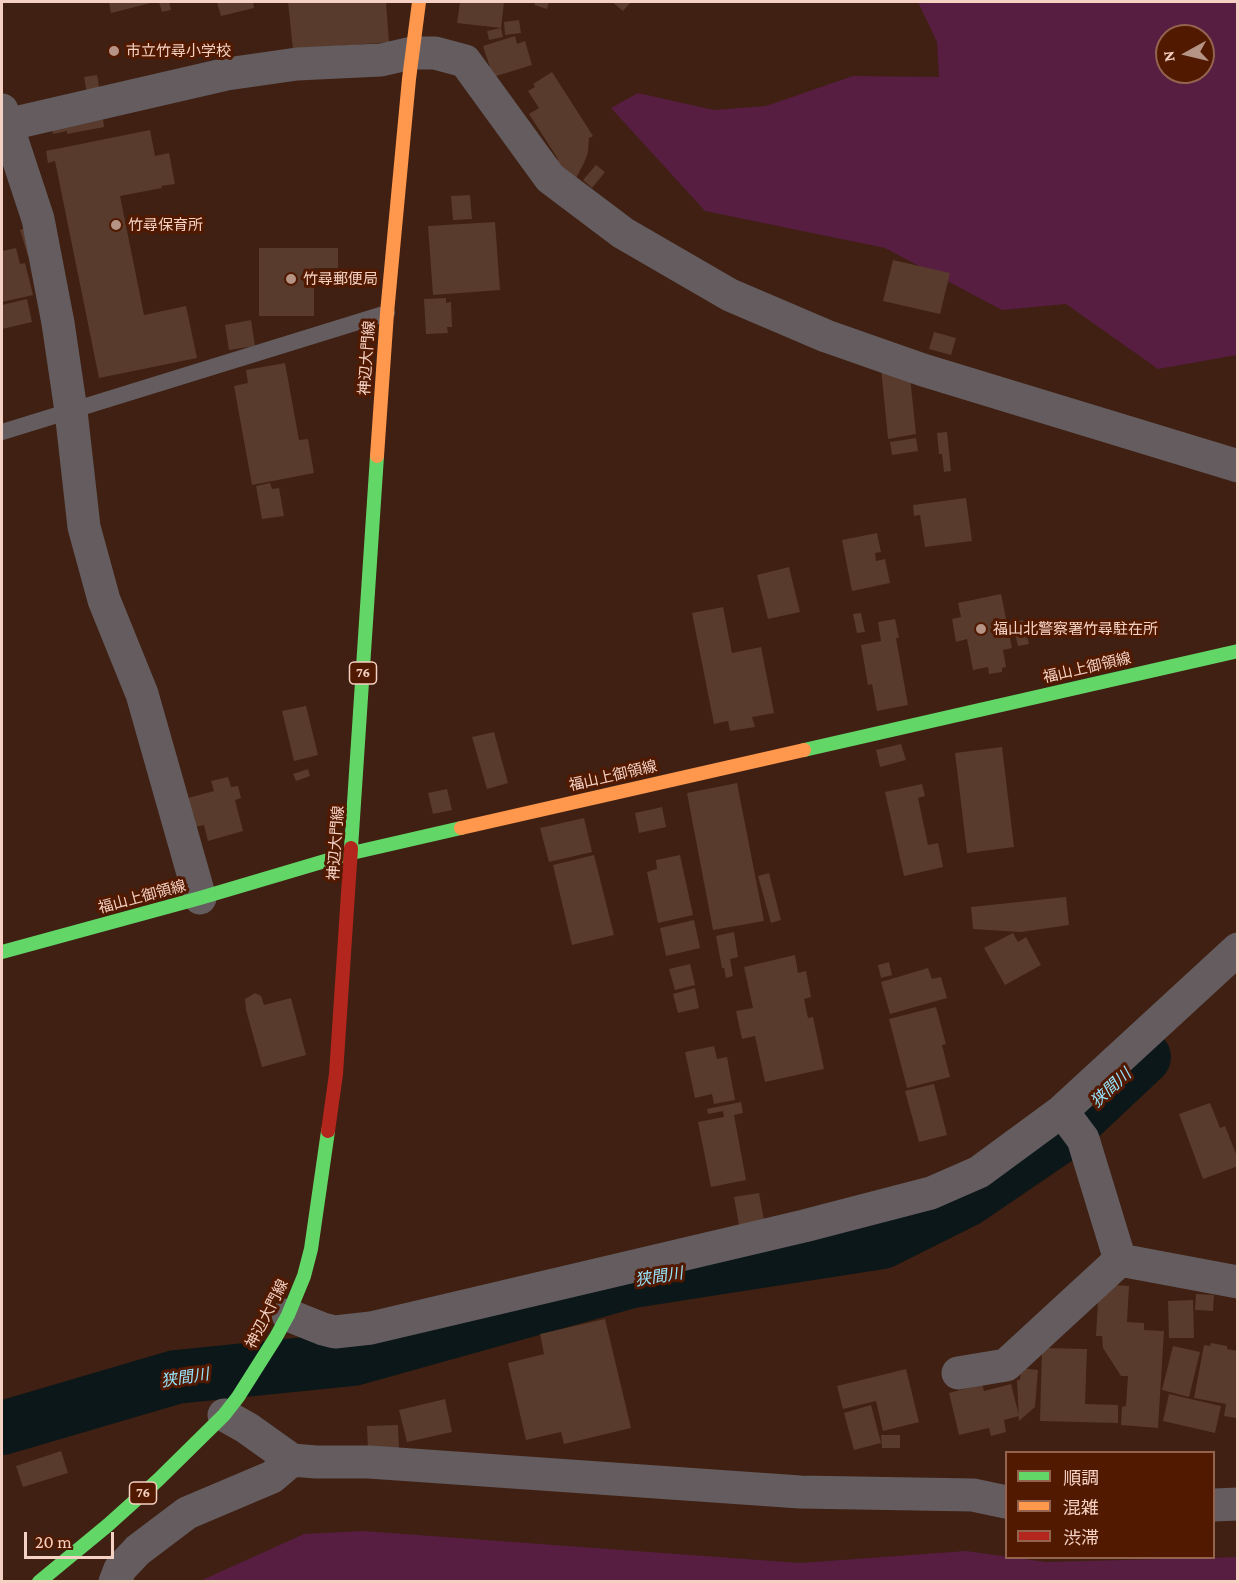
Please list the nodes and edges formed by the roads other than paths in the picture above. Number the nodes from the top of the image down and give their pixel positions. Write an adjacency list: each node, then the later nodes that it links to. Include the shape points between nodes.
1 (419, 2): 2 (main road, 神辺大門線 / 76)
2 (412, 53): 3 (street, via 381,60 297,64 227,74); 4 (main road, 神辺大門線 / 76); 7 (street, via 435,53 465,61 550,178 623,233 730,296 923,370)
3 (4, 118): 5 (street, via 38,219)
4 (387, 313): 5 (lane); 9 (main road, 神辺大門線 / 76)
5 (71, 411): 6 (lane); 10 (street, via 84,527 104,600 142,694)
6 (2, 432)
7 (1238, 466)
8 (1238, 651): 9 (main road, 福山上御領線)
9 (352, 853): 10 (main road, 福山上御領線); 16 (main road, 神辺大門線 / 76, via 336,1074 311,1249)
10 (200, 898): 12 (main road, 福山上御領線)
11 (1238, 949): 13 (street)
12 (2, 952)
13 (1062, 1111): 14 (street, via 1083,1138); 16 (street, via 979,1172 931,1194 371,1328 335,1332)
14 (1120, 1260): 15 (street); 17 (street, via 1006,1365)
15 (1238, 1282)
16 (282, 1326): 18 (main road, 神辺大門線 / 76)
17 (958, 1373)
18 (231, 1406): 19 (street, via 247,1428); 23 (main road, 神辺大門線 / 76, via 158,1480)
19 (292, 1460): 20 (street, via 800,1492 973,1495); 24 (street, via 272,1477 187,1513 138,1550 120,1569)
20 (1005, 1502)
21 (1238, 1504): 22 (street)
22 (1215, 1505)
23 (39, 1581)
24 (115, 1581)

